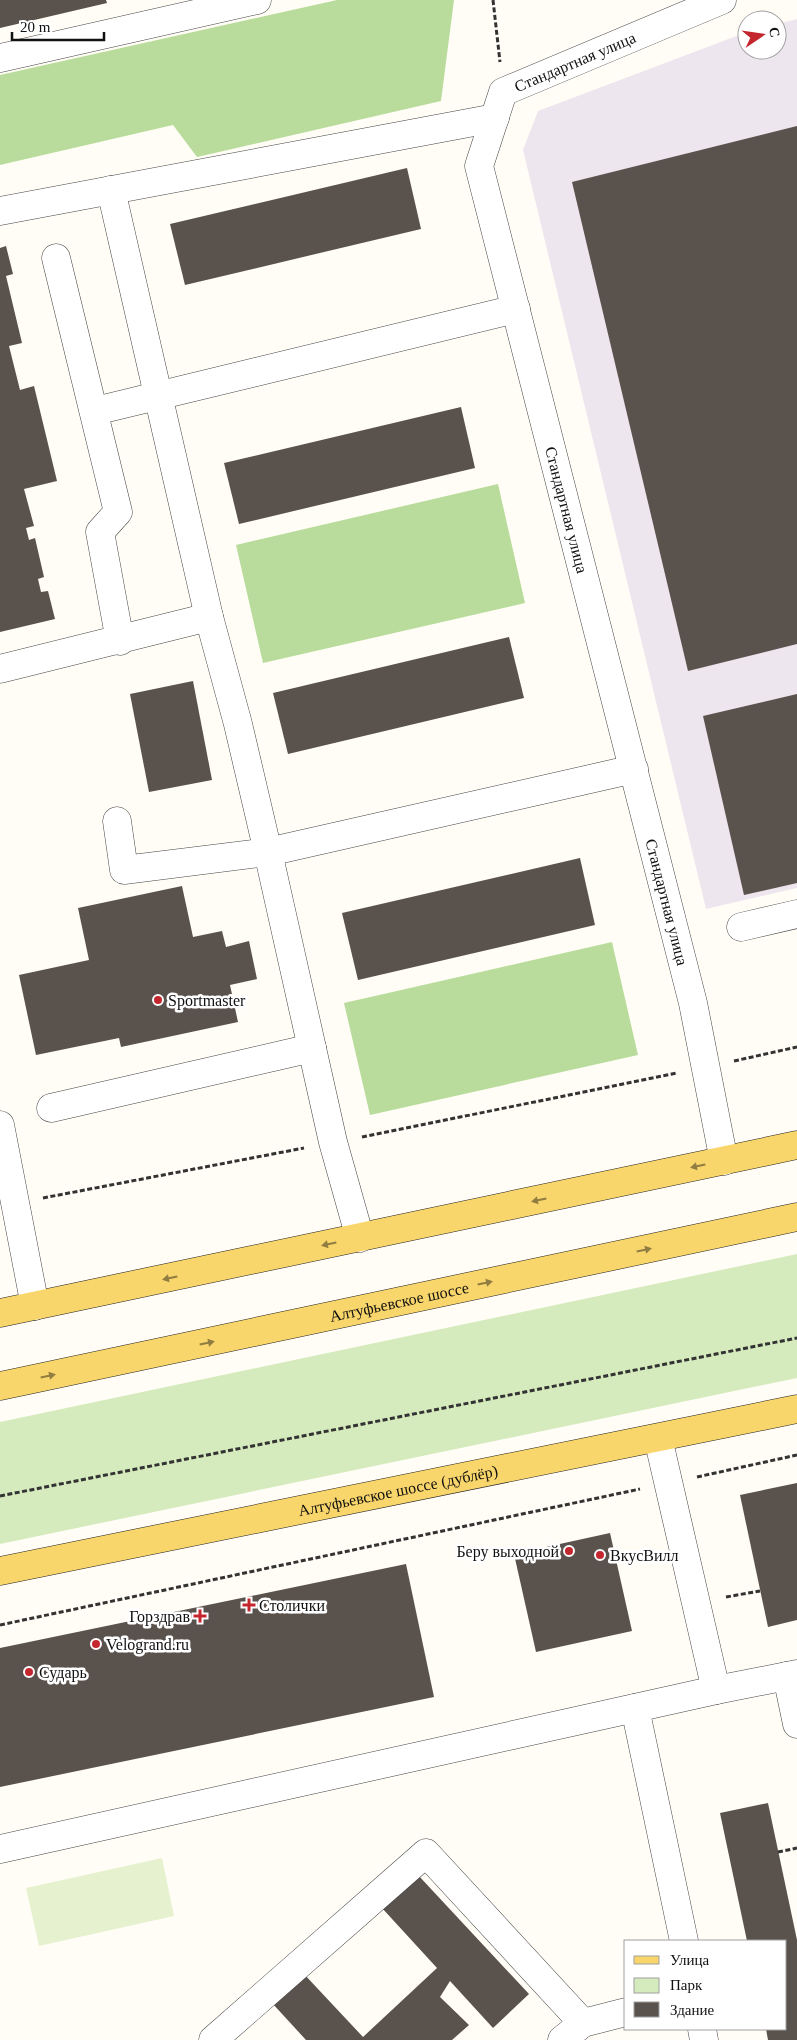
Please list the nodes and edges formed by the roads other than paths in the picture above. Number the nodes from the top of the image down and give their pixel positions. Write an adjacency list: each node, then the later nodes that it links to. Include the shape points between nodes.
1 (257, 0): 3 (street)
2 (722, 0): 4 (street, Стандартная улица, via 503,92)
3 (0, 58)
4 (495, 118): 5 (street); 8 (street, Стандартная улица, via 480,166)
5 (111, 190): 6 (street); 9 (street)
6 (0, 210)
7 (56, 258): 10 (street)
8 (516, 309): 9 (street); 14 (street, Стандартная улица)
9 (160, 396): 10 (street); 11 (street)
10 (95, 411): 12 (street, via 118,512 100,532)
11 (209, 617): 12 (street); 16 (street)
12 (120, 641): 13 (street)
13 (0, 669)
14 (634, 769): 16 (street); 23 (street, Стандартная улица, via 693,1003)
15 (117, 821): 16 (street, via 124,870)
16 (268, 852): 19 (street)
17 (797, 914): 18 (street)
18 (741, 926)
19 (312, 1048): 20 (street); 25 (street, via 333,1142)
20 (51, 1108)
21 (0, 1124): 26 (street)
22 (797, 1145): 23 (main road)
23 (724, 1160): 25 (main road, one-way to 25)
24 (797, 1217): 28 (main road, Алтуфьевское шоссе, one-way to 24)
25 (360, 1238): 26 (main road, one-way to 26)
26 (35, 1306): 27 (main road)
27 (0, 1313)
28 (0, 1386)
29 (797, 1409): 30 (main road, Алтуфьевское шоссе (дублёр))
30 (658, 1438): 31 (main road, Алтуфьевское шоссе (дублёр)); 33 (street)
31 (0, 1571)
32 (792, 1675): 33 (street); 35 (street)
33 (716, 1690): 34 (street)
34 (635, 1708): 36 (street); 37 (street)
35 (797, 1724)
36 (0, 1849)
37 (684, 1940)
38 (624, 2013): 39 (street)
39 (583, 2023): 40 (street, via 426,1853); 41 (street)
40 (213, 2040)
41 (562, 2040)

